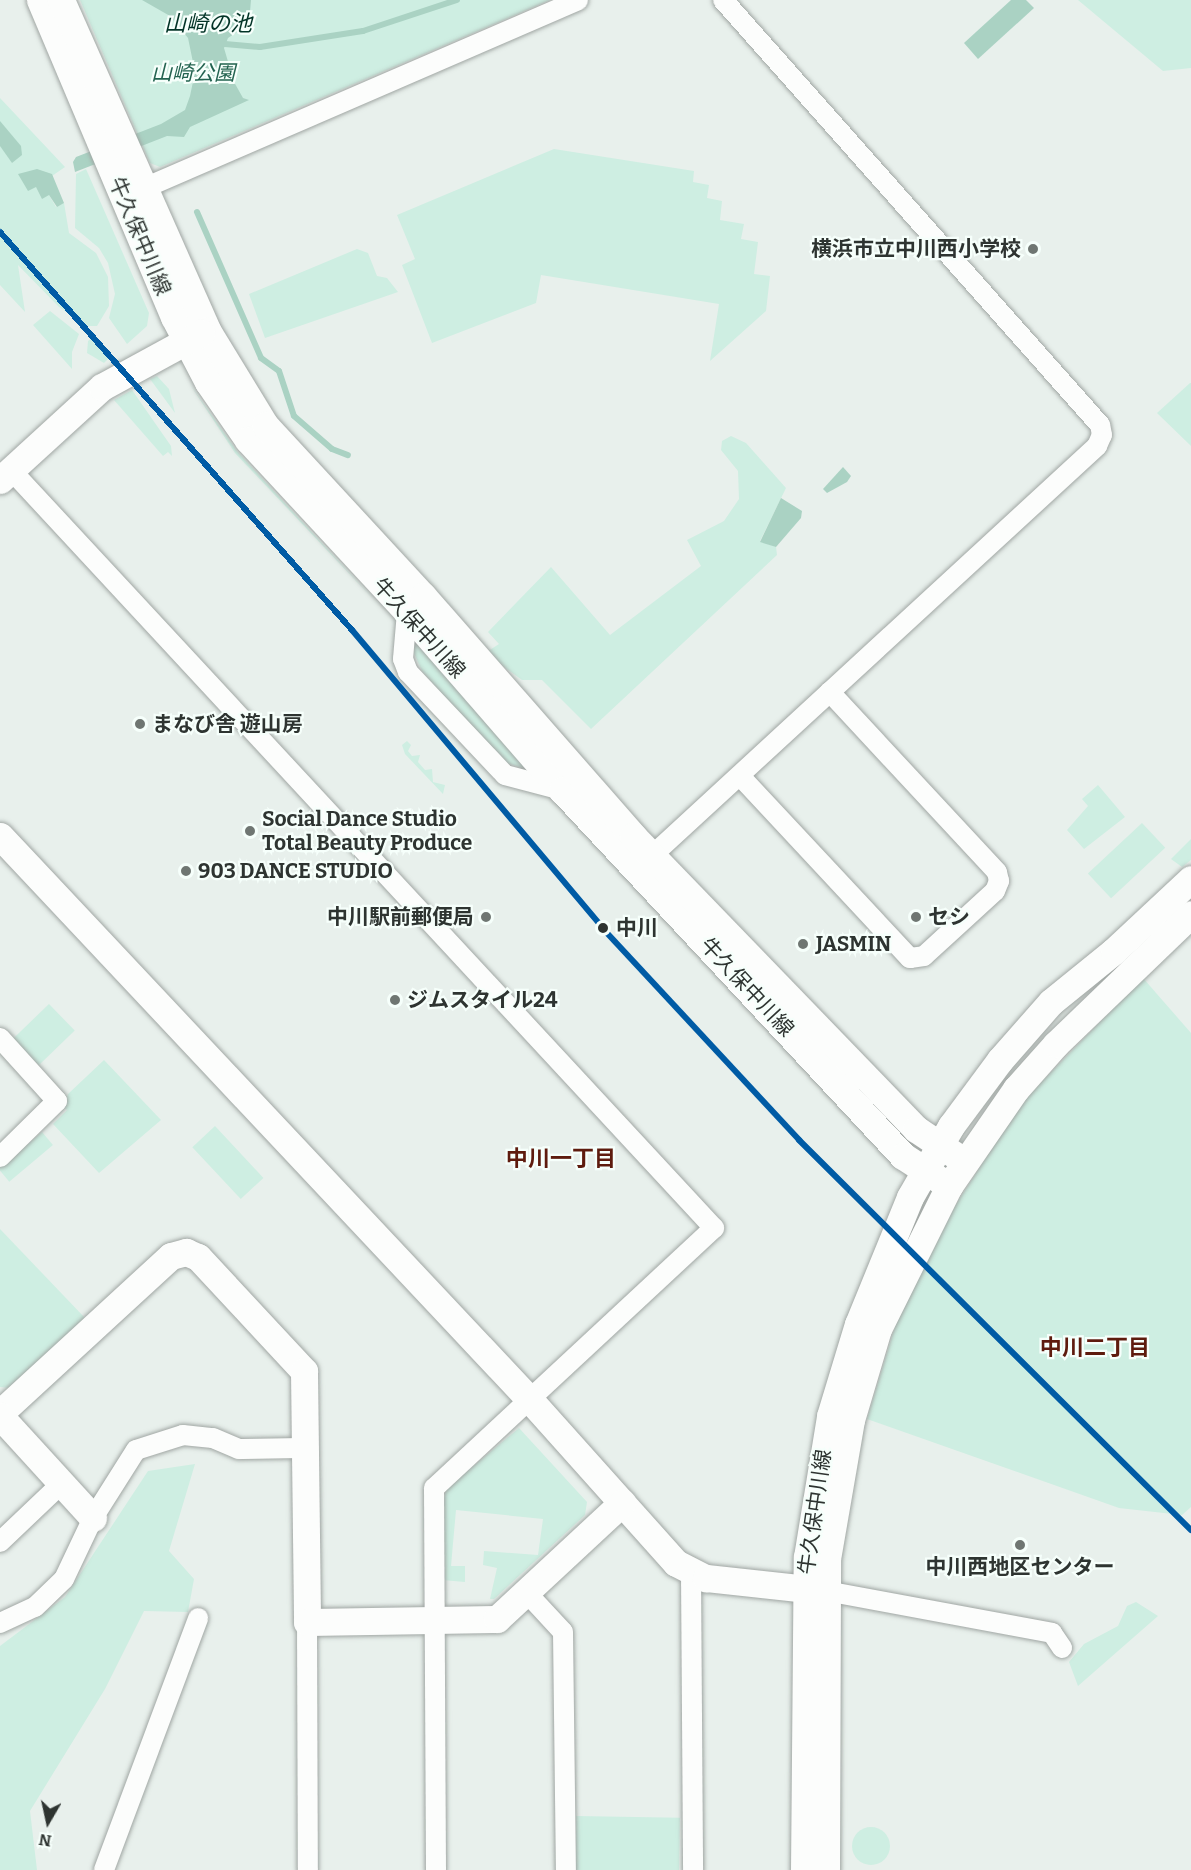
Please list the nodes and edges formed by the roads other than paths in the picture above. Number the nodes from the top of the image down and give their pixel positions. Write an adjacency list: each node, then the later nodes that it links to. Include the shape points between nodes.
1 (40, 0): 6 (street, 牛久保中川線)
2 (61, 0): 5 (street, 牛久保中川線)
3 (578, 0): 5 (street)
4 (723, 0): 9 (street, via 1102,430 1096,446)
5 (142, 189): 6 (street, 牛久保中川線)
6 (197, 335): 7 (street, via 102,387); 8 (street, 牛久保中川線, via 208,382 248,440); 13 (street, 牛久保中川線, via 290,456 423,596)
7 (5, 475): 22 (street, via 714,1228)
8 (407, 612): 11 (street, 牛久保中川線); 11 (street, via 403,659 408,672 505,775)
9 (830, 692): 10 (street); 10 (street, via 997,872 995,891 924,956 910,958)
10 (740, 776): 13 (street)
11 (562, 790): 13 (street, 牛久保中川線)
12 (0, 836): 22 (street)
13 (645, 862): 17 (street, 牛久保中川線, via 915,1130); 20 (street, 牛久保中川線, via 903,1156)
14 (1191, 879): 17 (street, via 1114,951 1051,1002 1000,1060)
15 (1191, 914): 19 (street, via 1056,1044 1016,1089)
16 (0, 1038): 18 (street, via 57,1101)
17 (938, 1147): 19 (street, 牛久保中川線); 20 (street, 牛久保中川線)
18 (0, 1157)
19 (963, 1161): 21 (street, 牛久保中川線)
20 (924, 1172): 21 (street, 牛久保中川線); 30 (street, 牛久保中川線, via 875,1280 843,1370 819,1472)
21 (949, 1186): 30 (street, 牛久保中川線, via 897,1286 863,1373)
22 (531, 1401): 26 (street); 33 (street, via 434,1488)
23 (0, 1415): 24 (street, via 171,1256 186,1252 198,1257 304,1371); 25 (street)
24 (305, 1448): 27 (street, via 239,1449 213,1438 183,1434 160,1439 136,1450); 34 (street)
25 (62, 1483): 27 (street); 28 (street)
26 (622, 1503): 29 (street, via 676,1563); 31 (street)
27 (93, 1518): 35 (street, via 64,1579 35,1607)
28 (0, 1542)
29 (691, 1573): 30 (street, via 720,1581); 41 (street)
30 (816, 1589): 36 (street, via 1052,1634); 42 (street, 牛久保中川線); 43 (street, 牛久保中川線)
31 (526, 1592): 33 (street, via 497,1619); 40 (street, via 563,1632)
32 (198, 1618): 37 (street)
33 (436, 1619): 34 (street); 39 (street)
34 (307, 1622): 38 (street)
35 (0, 1623)
36 (1062, 1648)
37 (104, 1870)
38 (308, 1870)
39 (436, 1870)
40 (566, 1870)
41 (693, 1870)
42 (804, 1870)
43 (826, 1870)

